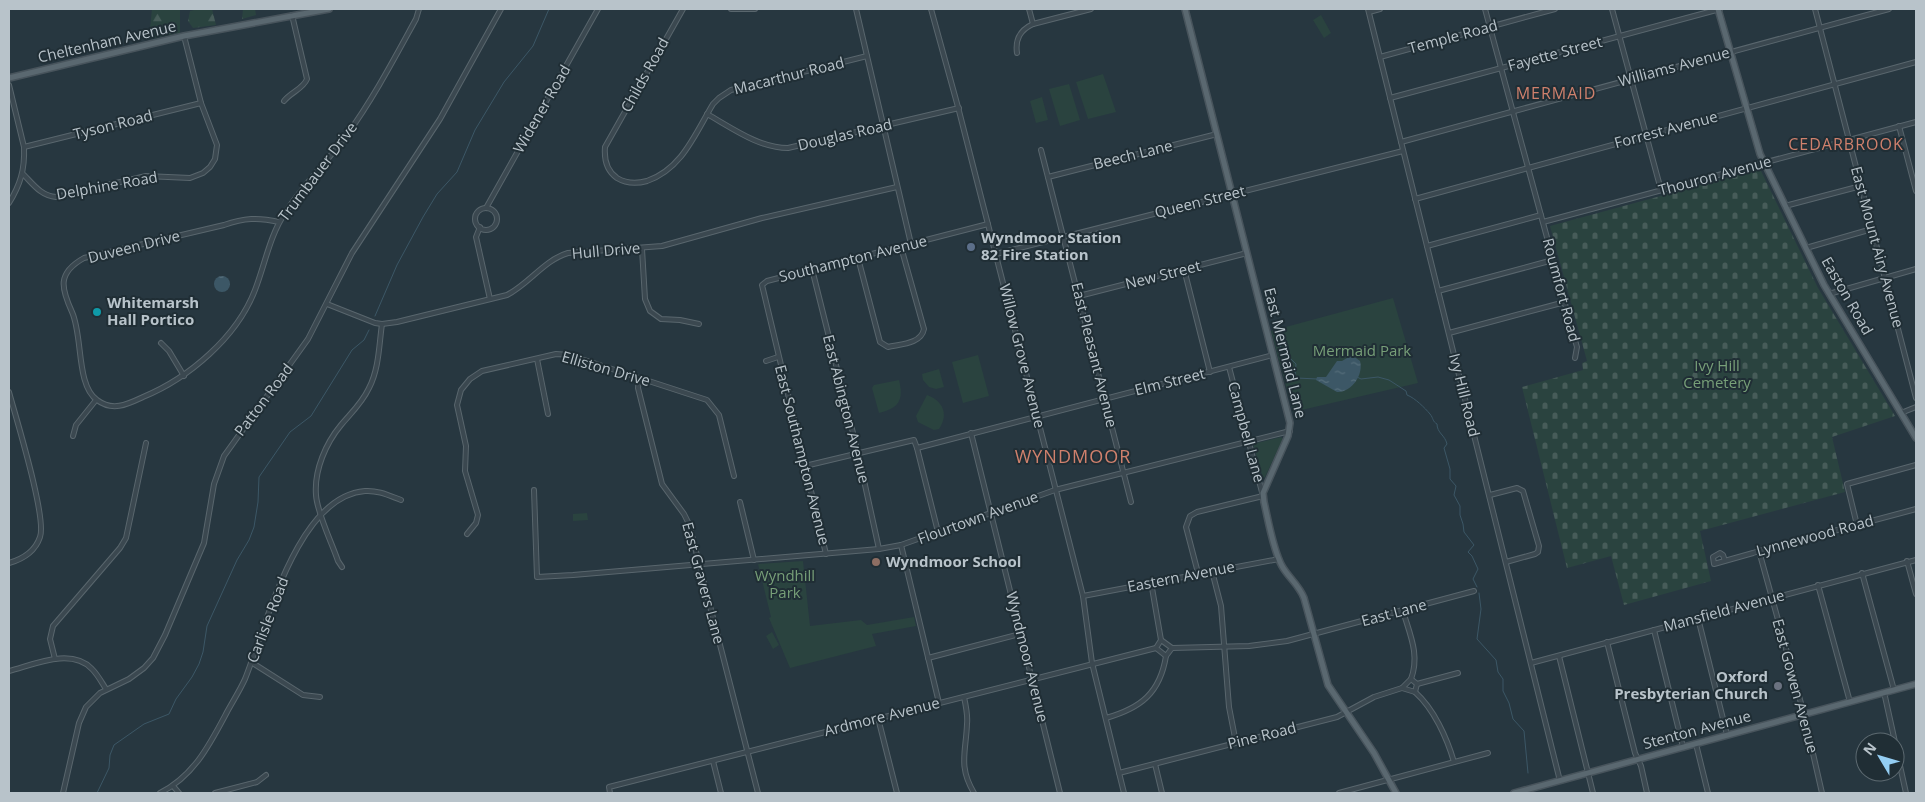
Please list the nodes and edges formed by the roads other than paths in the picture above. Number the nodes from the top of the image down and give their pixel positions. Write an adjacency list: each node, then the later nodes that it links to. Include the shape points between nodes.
1 (329, 9): 21 (main road, Cheltenham Avenue)
2 (419, 9): 69 (street, Trumbauer Drive, via 363,112)
3 (501, 9): 93 (street, Patton Road, via 440,120 352,253)
4 (598, 9): 67 (street, Widener Road)
5 (682, 9): 49 (street, Childs Road)
6 (731, 9): 7 (street)
7 (755, 9)
8 (856, 9): 29 (street)
9 (931, 9): 40 (street, Willow Grove Avenue)
10 (1029, 9): 22 (street)
11 (1089, 9): 22 (street)
12 (1185, 9): 47 (main road, East Mermaid Lane)
13 (1380, 9): 20 (street)
14 (1485, 9): 23 (street)
15 (1555, 9): 23 (street, Temple Road)
16 (1612, 9): 26 (street)
17 (1719, 9): 26 (street, Fayette Street); 27 (main road, Easton Road)
18 (1815, 9): 24 (street, East Mount Airy Avenue)
19 (1889, 9): 24 (street, Williams Avenue)
20 (1369, 10): 30 (street, Ivy Hill Road)
21 (292, 15): 25 (main road, Cheltenham Avenue); 38 (street, via 307,79)
22 (1033, 24): 28 (street, via 1018,36)
23 (1490, 26): 30 (street, Temple Road); 32 (street)
24 (1820, 28): 27 (street, Williams Avenue); 35 (street, East Mount Airy Avenue)
25 (184, 36): 33 (main road, Cheltenham Avenue); 39 (street, Delphine Road)
26 (1619, 36): 32 (street, Fayette Street); 34 (street)
27 (1731, 52): 34 (street, Williams Avenue); 41 (main road, Easton Road)
28 (1017, 53)
29 (867, 56): 43 (street, Macarthur Road, via 731,90 716,100); 46 (street)
30 (1380, 57): 37 (street, Ivy Hill Road)
31 (1916, 62): 35 (street, Forrest Avenue)
32 (1501, 69): 37 (street, Fayette Street); 42 (street)
33 (9, 78)
34 (1631, 79): 42 (street, Williams Avenue); 48 (street)
35 (1834, 84): 41 (street, Forrest Avenue); 50 (street, East Mount Airy Avenue)
36 (9, 85): 52 (street)
37 (1390, 98): 51 (street, Ivy Hill Road)
38 (284, 101)
39 (201, 103): 52 (street, Tyson Road); 57 (street, Delphine Road, via 216,140 217,151 210,167 195,177 146,176 56,197 47,196)
40 (959, 108): 46 (street, Douglas Road); 71 (street, Willow Grove Avenue)
41 (1746, 108): 48 (street, Forrest Avenue); 55 (main road, Easton Road)
42 (1512, 111): 51 (street, Williams Avenue); 56 (street)
43 (707, 114): 46 (street, Douglas Road, via 757,141 781,148 794,148); 49 (street, Macarthur Road, via 680,160 659,176 638,183 622,181 611,172 605,159)
44 (1916, 122): 45 (street, Thouron Avenue)
45 (1899, 126): 50 (street, Thouron Avenue); 62 (street)
46 (884, 127): 60 (street)
47 (1217, 134): 58 (street, Beech Lane); 63 (main road, East Mermaid Lane)
48 (1646, 135): 56 (street, Forrest Avenue); 61 (street)
49 (608, 140)
50 (1849, 140): 55 (street, Thouron Avenue); 59 (street, East Mount Airy Avenue)
51 (1401, 142): 54 (street, Ivy Hill Road)
52 (24, 148): 57 (street)
53 (1042, 150): 58 (street, East Pleasant Avenue)
54 (1403, 151): 63 (street, Queen Street); 64 (street, Ivy Hill Road)
55 (1764, 162): 61 (street, Thouron Avenue); 66 (main road, Easton Road)
56 (1528, 168): 64 (street, Forrest Avenue); 68 (street)
57 (23, 174): 65 (street)
58 (1048, 177): 74 (street, East Pleasant Avenue)
59 (1861, 186): 66 (street); 73 (street, East Mount Airy Avenue)
60 (897, 187): 75 (street); 78 (street, Hull Drive, via 762,218 676,243)
61 (1661, 190): 70 (street, Thouron Avenue)
62 (1916, 191)
63 (1232, 194): 74 (street, Queen Street); 80 (main road, East Mermaid Lane)
64 (1415, 198): 76 (street, Ivy Hill Road)
65 (9, 204)
66 (1785, 206): 79 (main road, Easton Road)
67 (486, 208): 72 (street, via 476,215); 72 (street, via 495,213 496,221 489,229)
68 (1541, 215): 70 (street, Roumfort Road); 76 (street)
69 (279, 222): 105 (street, Trumbauer Drive, via 255,292 242,315); 110 (street, Duveen Drive, via 256,217 240,220 84,258 74,265 65,278 63,293 77,328 86,386)
70 (1543, 222): 83 (street, Roumfort Road)
71 (988, 224): 75 (street, Southampton Avenue); 81 (street, Willow Grove Avenue)
72 (480, 227): 91 (street, via 476,237)
73 (1872, 229): 79 (street); 87 (street, East Mount Airy Avenue)
74 (1063, 237): 81 (street, Queen Street); 90 (street, East Pleasant Avenue)
75 (911, 244): 77 (street, Southampton Avenue)
76 (1427, 246): 88 (street, Ivy Hill Road)
77 (901, 247): 82 (street, Southampton Avenue); 82 (street, via 924,329 918,340 888,347 880,342)
78 (642, 248): 91 (street, Hull Drive, via 563,255 519,288); 95 (street, via 644,300 650,311 661,319)
79 (1806, 248): 89 (main road, Easton Road)
80 (1247, 253): 85 (street, New Street); 98 (main road, East Mermaid Lane)
81 (996, 254): 114 (street, Willow Grove Avenue)
82 (858, 258): 84 (street, Southampton Avenue)
83 (1553, 260): 88 (street); 92 (street, Roumfort Road)
84 (812, 269): 99 (street, Southampton Avenue, via 767,280 762,285); 122 (street, East Abington Avenue)
85 (1184, 269): 90 (street, New Street); 104 (street, Campbell Lane)
86 (1916, 269): 87 (street)
87 (1885, 277): 89 (street); 108 (street, East Mount Airy Avenue)
88 (1438, 291): 96 (street, Ivy Hill Road)
89 (1829, 294): 112 (main road, Easton Road)
90 (1079, 296): 109 (street, East Pleasant Avenue)
91 (490, 299): 94 (street, Hull Drive)
92 (1565, 302): 96 (street); 100 (street, Roumfort Road, via 1576,347)
93 (327, 304): 94 (street); 186 (street, Patton Road, via 299,352 224,456 214,484 204,543 157,650 139,672)
94 (382, 324): 135 (street, via 372,382 360,404 330,440 319,466 316,488)
95 (699, 324)
96 (1449, 333): 129 (street, Ivy Hill Road)
97 (161, 342): 105 (street)
98 (1273, 355): 103 (street, Elm Street); 115 (main road, East Mermaid Lane)
99 (778, 357): 102 (street); 124 (street, East Southampton Avenue)
100 (1575, 358)
101 (536, 359): 106 (street, Elliston Drive, via 556,354 569,355); 113 (street); 139 (street, Elliston Drive, via 482,370 459,394 458,411 466,446 466,477 478,515)
102 (766, 360)
103 (1229, 367): 104 (street, Elm Street); 119 (street, Campbell Lane)
104 (1210, 372): 109 (street, Elm Street)
105 (184, 376): 110 (street, Trumbauer Drive, via 126,404 111,406)
106 (639, 378): 126 (street, Elliston Drive, via 707,400 714,406); 151 (street, East Gravers Lane, via 638,388 662,484 686,518)
107 (9, 392): 150 (street, via 42,527 39,540 30,553)
108 (1916, 398)
109 (1104, 399): 114 (street, Elm Street); 125 (street, East Pleasant Avenue)
110 (96, 400): 117 (street, via 76,425)
111 (1916, 407): 112 (street)
112 (1901, 413): 118 (main road, Easton Road)
113 (548, 414)
114 (1037, 416): 116 (street, Elm Street); 128 (street, Willow Grove Avenue)
115 (1290, 431): 119 (street, Flourtown Avenue); 130 (main road, East Mermaid Lane)
116 (971, 433): 121 (street, Elm Street); 136 (street, Wyndmoor Avenue)
117 (73, 436)
118 (1916, 438)
119 (1249, 442): 125 (street, Flourtown Avenue); 130 (street, Campbell Lane)
120 (146, 443): 175 (street, via 126,538 53,626 50,639)
121 (917, 448): 122 (street, via 914,440); 138 (street)
122 (858, 453): 124 (street); 141 (street, East Abington Avenue)
123 (1916, 464): 137 (street, via 1847,484)
124 (805, 466): 143 (street, East Southampton Avenue)
125 (1124, 472): 128 (street, Flourtown Avenue); 133 (street, East Pleasant Avenue)
126 (734, 476)
127 (534, 490): 151 (street, Flourtown Avenue, via 537,577)
128 (1055, 490): 136 (street, Flourtown Avenue); 160 (street, Willow Grove Avenue)
129 (1490, 495): 149 (street, Ivy Hill Road); 149 (street, via 1517,488 1524,491 1539,546 1535,554)
130 (1263, 496): 144 (main road); 154 (street, via 1190,516 1186,528)
131 (402, 500): 135 (street, Carlisle Road, via 382,493 362,492 347,496)
132 (740, 502): 145 (street)
133 (1131, 502)
134 (1916, 508): 137 (street, Lynnewood Road)
135 (321, 513): 152 (street); 176 (street, Carlisle Road, via 298,546)
136 (992, 513): 138 (street, Flourtown Avenue); 165 (street, Wyndmoor Avenue)
137 (1857, 525): 142 (street, Lynnewood Road)
138 (938, 532): 140 (street, Flourtown Avenue)
139 (467, 534)
140 (901, 545): 141 (street, Flourtown Avenue); 174 (street)
141 (879, 549): 143 (street, Flourtown Avenue)
142 (1759, 551): 146 (street, Lynnewood Road); 161 (street, East Gowen Avenue)
143 (826, 554): 145 (street, Flourtown Avenue)
144 (1279, 559): 153 (street, Eastern Avenue); 166 (main road, via 1302,594)
145 (754, 560): 151 (street, Flourtown Avenue)
146 (1725, 560): 146 (street, Lynnewood Road, via 1723,555 1713,557 1714,564)
147 (1916, 560): 148 (street, Mansfield Avenue)
148 (1908, 561): 155 (street, Mansfield Avenue); 159 (street)
149 (1506, 562): 178 (street, Ivy Hill Road)
150 (9, 563)
151 (699, 564): 203 (street, East Gravers Lane)
152 (342, 567)
153 (1212, 570): 154 (street, Eastern Avenue); 169 (street, via 1222,606)
154 (1198, 573): 156 (street, Eastern Avenue)
155 (1862, 573): 157 (street, Mansfield Avenue); 187 (street)
156 (1151, 582): 160 (street, Eastern Avenue); 167 (street)
157 (1818, 585): 161 (street, Mansfield Avenue); 192 (street)
158 (1474, 592): 162 (street, East Lane)
159 (1916, 594)
160 (1083, 596): 177 (street, Willow Grove Avenue)
161 (1772, 598): 163 (street, Mansfield Avenue); 195 (street, East Gowen Avenue)
162 (1403, 611): 166 (street, East Lane); 182 (street, via 1416,656)
163 (1698, 618): 164 (street, Mansfield Avenue); 199 (street)
164 (1654, 630): 168 (street, Mansfield Avenue); 202 (street)
165 (1020, 634): 174 (street); 181 (street, Wyndmoor Avenue)
166 (1313, 634): 169 (street, via 1262,645); 194 (main road, via 1328,685)
167 (1161, 640): 170 (street); 171 (street)
168 (1607, 642): 173 (street, Mansfield Avenue); 205 (street)
169 (1224, 647): 171 (street); 200 (street)
170 (1156, 648): 172 (street); 177 (street, Ardmore Avenue)
171 (1172, 648): 172 (street)
172 (1166, 656): 197 (street, via 1162,674 1150,694 1132,709)
173 (1559, 656): 178 (street, Mansfield Avenue); 210 (street)
174 (928, 658): 193 (street)
175 (55, 659): 179 (street); 186 (street, via 72,659 86,664)
176 (251, 662): 190 (street, via 303,695); 214 (street, Carlisle Road, via 205,753)
177 (1092, 663): 181 (street, Ardmore Avenue); 197 (street, Willow Grove Avenue)
178 (1531, 663): 213 (street, Ivy Hill Road)
179 (9, 671)
180 (1458, 673): 183 (street)
181 (1032, 679): 191 (street, Ardmore Avenue); 224 (street, Wyndmoor Avenue)
182 (1410, 679): 183 (street); 185 (street)
183 (1417, 684): 188 (street)
184 (1916, 684): 187 (main road, Stenton Avenue)
185 (1402, 688): 188 (street); 194 (street, Pine Road, via 1374,697)
186 (106, 689): 215 (street, Patton Road, via 89,704 79,723)
187 (1894, 690): 189 (main road, Stenton Avenue)
188 (1415, 692): 207 (street, via 1426,703 1442,730)
189 (1884, 692): 192 (main road, Stenton Avenue); 198 (street)
190 (320, 697)
191 (964, 697): 193 (street, Ardmore Avenue); 223 (street, via 967,725 963,760)
192 (1850, 702): 195 (main road, Stenton Avenue)
193 (939, 703): 196 (street, Ardmore Avenue)
194 (1347, 713): 200 (street, Pine Road); 212 (main road)
195 (1804, 714): 199 (main road, Stenton Avenue); 233 (street, East Gowen Avenue)
196 (878, 718): 203 (street, Ardmore Avenue); 222 (street)
197 (1106, 718): 209 (street, Willow Grove Avenue)
198 (1893, 732)
199 (1727, 735): 201 (main road, Stenton Avenue)
200 (1236, 743): 208 (street, Pine Road)
201 (1696, 744): 202 (main road, Stenton Avenue); 232 (street)
202 (1683, 747): 205 (main road, Stenton Avenue)
203 (747, 752): 206 (street, Ardmore Avenue); 221 (street, East Gravers Lane)
204 (1488, 752): 207 (street)
205 (1638, 760): 210 (main road, Stenton Avenue); 231 (street)
206 (713, 761): 219 (street, Ardmore Avenue, via 609,787); 220 (street)
207 (1454, 762): 212 (street)
208 (1154, 764): 209 (street, Pine Road); 226 (street)
209 (1119, 773): 225 (street, Willow Grove Avenue)
210 (1589, 773): 213 (main road, Stenton Avenue); 230 (street)
211 (266, 775): 218 (street, via 257,782)
212 (1389, 780): 227 (street); 228 (main road)
213 (1560, 780): 229 (main road, Stenton Avenue)
214 (173, 786): 216 (street, Carlisle Road); 217 (street)
215 (63, 793)
216 (160, 793)
217 (179, 793)
218 (215, 793)
219 (610, 793)
220 (721, 793)
221 (758, 793)
222 (897, 793)
223 (974, 793)
224 (1060, 793)
225 (1124, 793)
226 (1162, 793)
227 (1339, 793)
228 (1396, 793)
229 (1515, 793)
230 (1593, 793)
231 (1647, 793)
232 (1708, 793)
233 (1822, 793)

